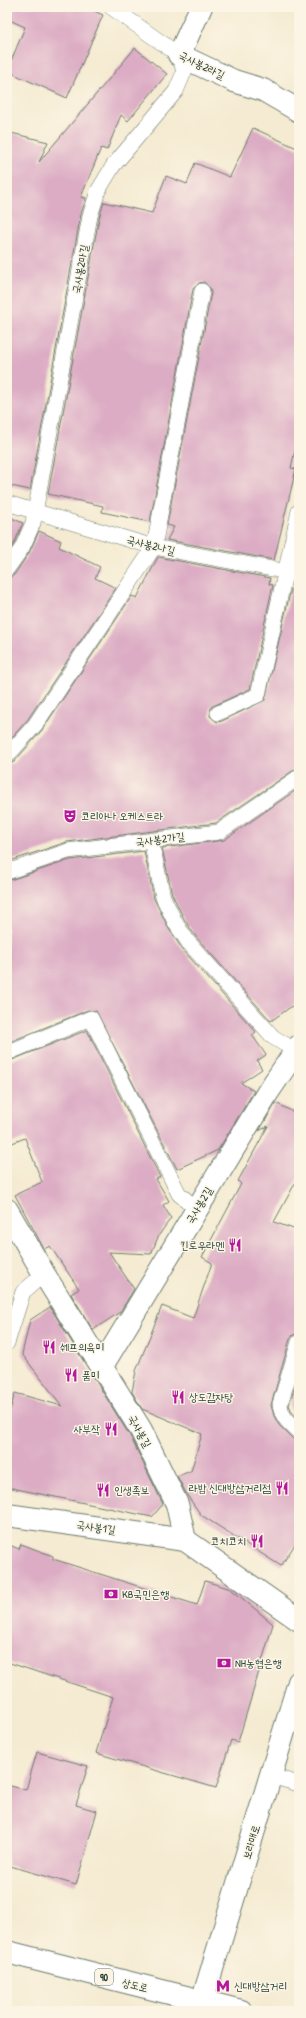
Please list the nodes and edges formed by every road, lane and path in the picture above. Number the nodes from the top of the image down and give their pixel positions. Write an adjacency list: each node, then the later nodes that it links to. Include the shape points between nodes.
1 (111, 7): 3 (lane, 국사봉2라길)
2 (201, 7): 3 (street)
3 (179, 55): 4 (street, 국사봉2라길, via 234,81 263,90); 7 (lane, 국사봉2마길, via 184,72 176,91 113,166 98,191 90,216)
4 (299, 111)
5 (202, 291): 9 (lane)
6 (7, 503): 7 (lane, 국사봉2나길)
7 (35, 511): 9 (lane, 국사봉2나길); 10 (lane, 국사봉2마길, via 29,535)
8 (299, 511): 11 (lane)
9 (154, 547): 11 (lane, 국사봉2나길); 13 (lane, via 35,725)
10 (7, 569)
11 (293, 572): 12 (lane, via 258,695)
12 (218, 713)
13 (7, 756)
14 (299, 777): 15 (lane, 국사봉2가길, via 220,832)
15 (151, 840): 16 (lane, 국사봉2가길, via 68,850); 17 (lane, via 163,897 189,943 273,1037)
16 (7, 872)
17 (298, 1048): 19 (street, 국사봉2길)
18 (7, 1053): 19 (lane, via 91,1018 179,1194)
19 (196, 1208): 24 (street, 국사봉2길)
20 (7, 1210): 21 (street, 국사봉길)
21 (44, 1274): 23 (lane, via 23,1292); 24 (street, 국사봉길)
22 (299, 1342): 25 (lane, via 280,1404 281,1412)
23 (7, 1343)
24 (102, 1366): 27 (street, 국사봉길, via 141,1430 177,1504)
25 (299, 1432)
26 (7, 1515): 27 (street, 국사봉1길)
27 (185, 1540): 28 (street)
28 (299, 1620)
29 (299, 1682): 30 (street, 보라매로)
30 (271, 1776): 31 (lane); 33 (street, 보라매로)
31 (299, 1784)
32 (7, 1952): 33 (street, 상도로 / 90)
33 (202, 2006): 34 (street, 상도로 / 90)
34 (241, 2011)

